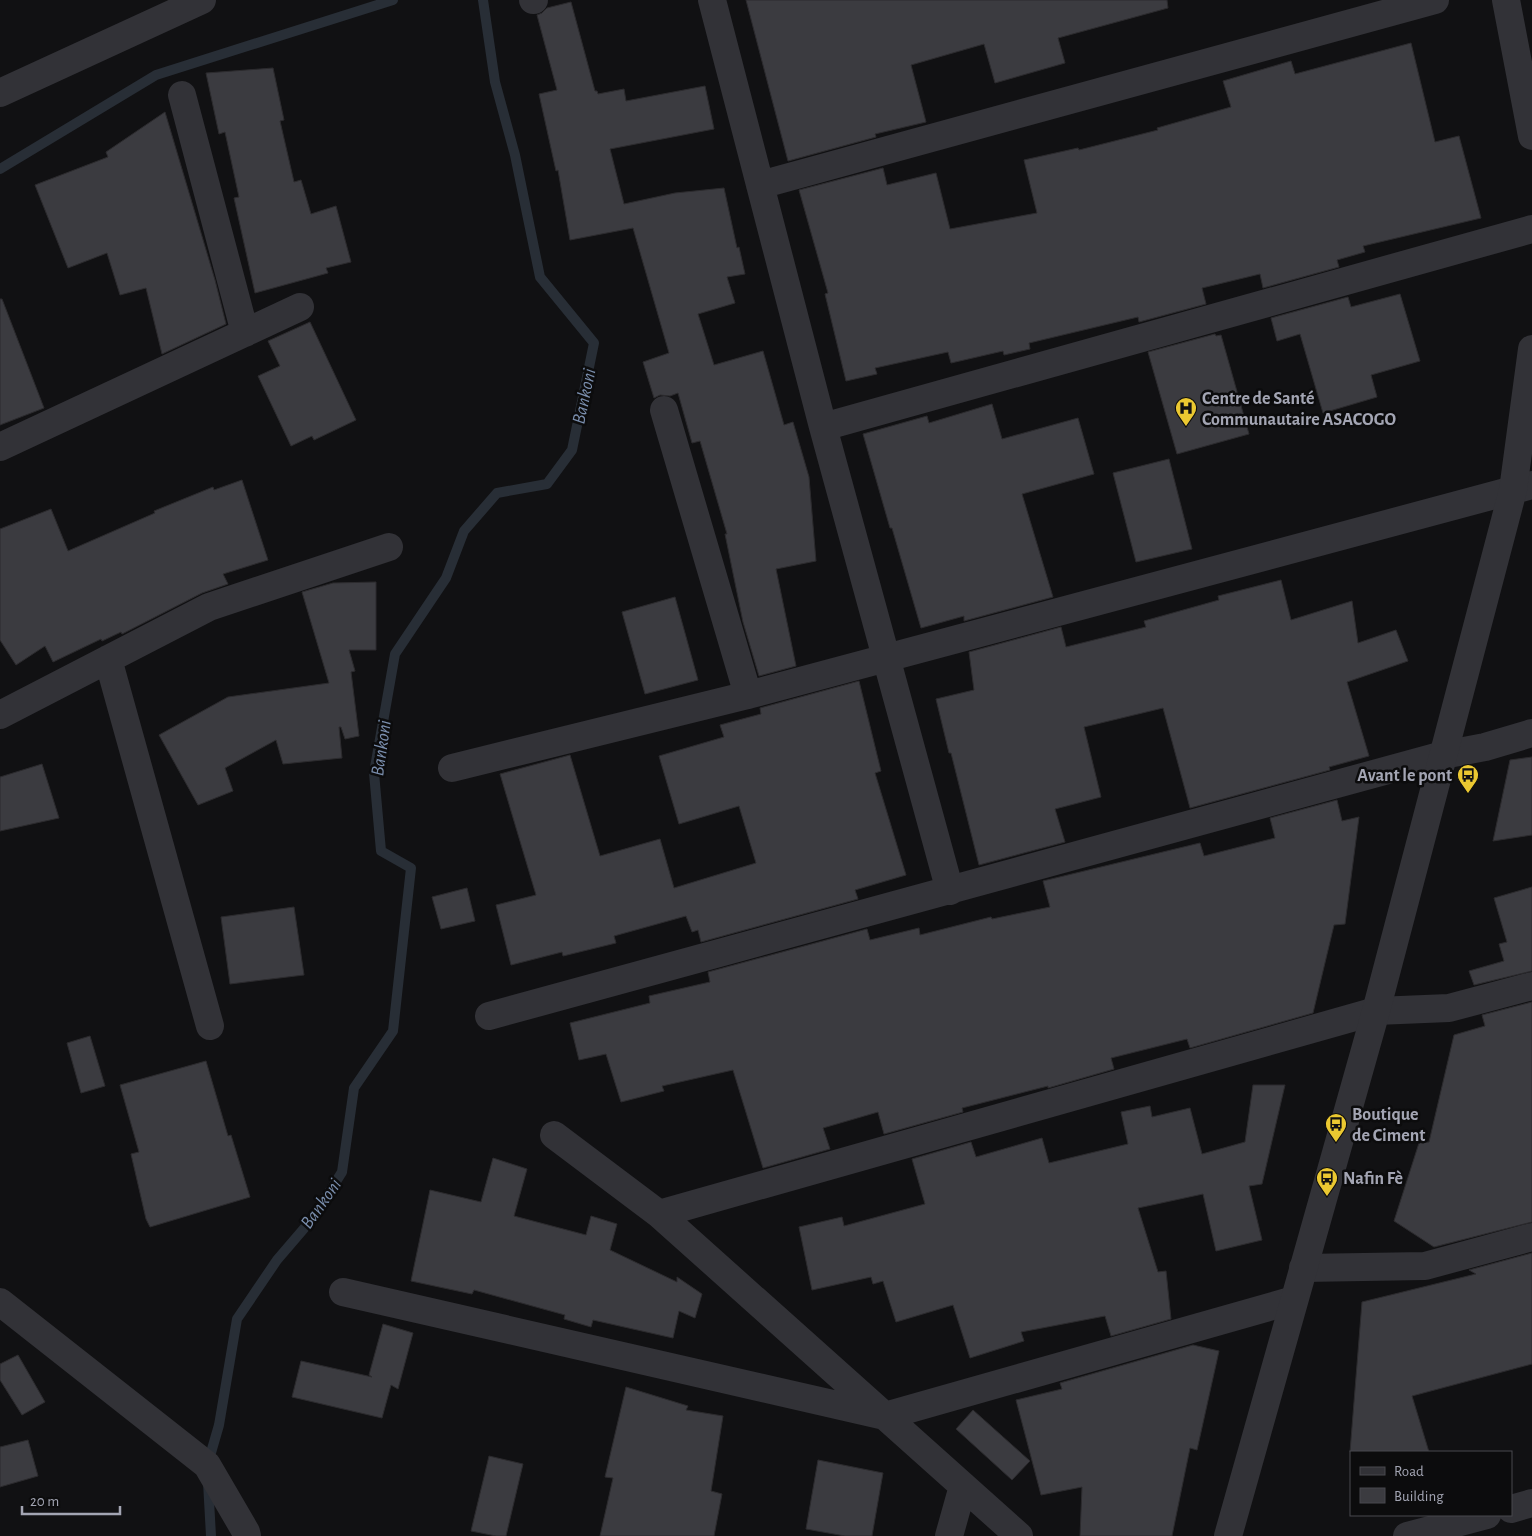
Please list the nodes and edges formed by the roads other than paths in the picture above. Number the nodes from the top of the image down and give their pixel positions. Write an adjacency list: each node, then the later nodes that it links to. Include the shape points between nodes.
1 (202, 0): 5 (street)
2 (712, 0): 8 (street)
3 (1435, 0): 8 (street)
4 (1506, 0): 7 (street)
5 (0, 93)
6 (182, 95): 11 (street)
7 (1532, 136)
8 (760, 185): 14 (street)
9 (1532, 229): 14 (street)
10 (300, 307): 11 (street)
11 (245, 333): 15 (street)
12 (1532, 350): 16 (street)
13 (664, 410): 20 (street)
14 (823, 427): 18 (street)
15 (0, 447)
16 (1523, 487): 18 (street); 23 (street)
17 (389, 547): 19 (street, via 209,607)
18 (886, 657): 20 (street); 25 (street)
19 (108, 659): 21 (street); 29 (street)
20 (748, 695): 24 (street)
21 (0, 715)
22 (1532, 734): 23 (street)
23 (1444, 755): 25 (street); 27 (street)
24 (452, 768)
25 (950, 891): 28 (street)
26 (1532, 986): 27 (street, via 1449,1008)
27 (1376, 1011): 31 (street); 33 (street)
28 (489, 1016)
29 (210, 1026)
30 (554, 1135): 31 (street)
31 (659, 1214): 37 (street)
32 (1532, 1237): 33 (street, via 1425,1266)
33 (1304, 1268): 35 (street)
34 (343, 1292): 37 (street)
35 (1294, 1300): 37 (street); 45 (street)
36 (0, 1302): 42 (street, via 207,1465)
37 (885, 1416): 38 (street)
38 (963, 1486): 43 (street); 44 (street)
39 (1532, 1503): 40 (street)
40 (1512, 1508)
41 (1484, 1516): 46 (street)
42 (253, 1535)
43 (949, 1536)
44 (1019, 1536)
45 (1228, 1536)
46 (1407, 1536)

